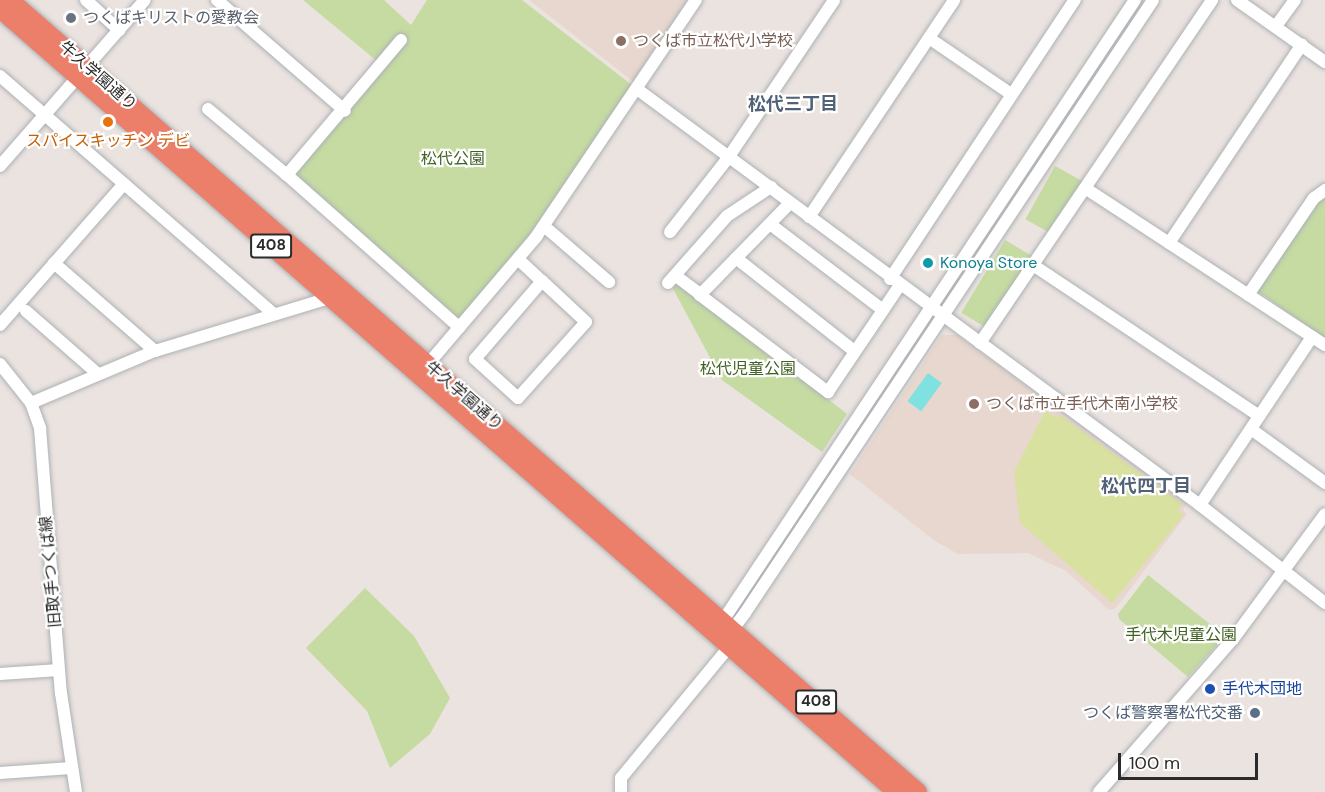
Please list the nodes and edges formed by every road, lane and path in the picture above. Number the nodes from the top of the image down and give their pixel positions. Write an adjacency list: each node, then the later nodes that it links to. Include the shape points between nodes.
1 (10, 0): 21 (highway, 牛久学園通り / 408)
2 (86, 0): 16 (street)
3 (145, 0): 16 (street)
4 (218, 0): 26 (street)
5 (696, 0): 23 (street)
6 (834, 0): 28 (street)
7 (954, 0): 17 (street)
8 (1075, 0): 24 (street)
9 (1136, 0): 51 (street)
10 (1153, 0): 55 (street)
11 (1212, 0): 33 (street)
12 (1237, 0): 15 (street)
13 (1295, 0): 15 (street)
14 (0, 9): 21 (highway, 牛久学園通り / 408)
15 (1276, 26): 19 (street)
16 (119, 30): 21 (street)
17 (929, 38): 24 (street); 36 (street)
18 (401, 40): 26 (street)
19 (1302, 44): 20 (street); 40 (street)
20 (1325, 62)
21 (82, 72): 27 (street); 50 (highway, 牛久学園通り / 408); 64 (highway, 牛久学園通り / 408)
22 (0, 76): 27 (street)
23 (637, 89): 28 (street); 38 (street)
24 (1011, 94): 47 (street)
25 (208, 109): 30 (street)
26 (345, 111): 30 (street)
27 (45, 115): 29 (street); 31 (street)
28 (728, 158): 32 (street); 39 (street)
29 (0, 166)
30 (287, 175): 57 (street)
31 (124, 184): 43 (street); 54 (street)
32 (771, 187): 35 (street); 48 (street, via 727,216 672,279)
33 (1085, 188): 40 (street); 44 (street)
34 (1325, 190): 49 (street, via 1314,198)
35 (790, 203): 36 (street); 37 (street)
36 (809, 217): 47 (street)
37 (770, 224): 41 (street); 52 (street)
38 (544, 226): 42 (street); 46 (street)
39 (670, 232)
40 (1169, 243): 49 (street)
41 (736, 258): 48 (street); 62 (street)
42 (518, 259): 45 (street); 57 (street)
43 (54, 264): 56 (street); 61 (street)
44 (1033, 265): 59 (street); 67 (street)
45 (542, 281): 45 (street, via 585,321 518,398 475,359)
46 (609, 282)
47 (895, 282): 51 (street); 52 (street)
48 (701, 295): 62 (street, via 828,392)
49 (1248, 295): 58 (street)
50 (329, 298): 54 (street); 64 (highway, 牛久学園通り / 408)
51 (931, 306): 55 (street); 74 (street)
52 (883, 310): 62 (street)
53 (26, 311): 65 (street)
54 (273, 313): 61 (street)
55 (943, 315): 59 (street); 74 (street)
56 (0, 325)
57 (459, 327): 64 (street)
58 (1311, 337): 60 (street); 67 (street)
59 (980, 343): 70 (street)
60 (1325, 345)
61 (155, 351): 65 (street)
62 (854, 351)
63 (0, 364): 66 (street, 旧取手つくば線)
64 (424, 369): 74 (highway, 牛久学園通り / 408)
65 (98, 374): 66 (street)
66 (31, 403): 75 (street, 旧取手つくば線, via 40,428)
67 (1259, 416): 68 (street)
68 (1251, 429): 69 (street); 70 (street)
69 (1325, 483)
70 (1200, 505): 72 (street)
71 (1325, 514): 72 (street)
72 (1285, 569): 73 (street); 79 (street, via 1233,639)
73 (1325, 603)
74 (725, 633): 81 (street, via 621,778); 82 (highway, 牛久学園通り / 408); 83 (highway, 牛久学園通り / 408)
75 (59, 670): 76 (street); 77 (street, 旧取手つくば線)
76 (0, 674)
77 (71, 768): 78 (street); 80 (street, 旧取手つくば線)
78 (0, 773)
79 (1103, 791)
80 (76, 792)
81 (621, 792)
82 (896, 792)
83 (918, 792)

